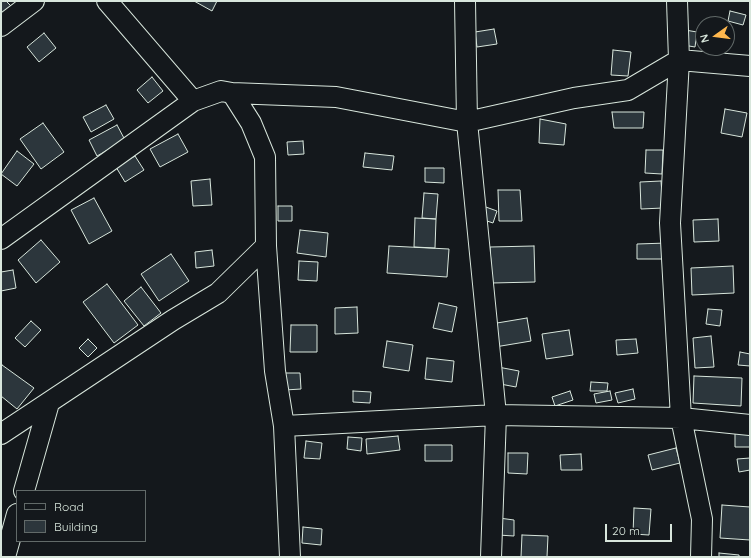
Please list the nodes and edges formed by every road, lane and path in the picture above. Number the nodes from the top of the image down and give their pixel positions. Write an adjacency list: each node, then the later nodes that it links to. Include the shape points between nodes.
1 (34, 1): 5 (street)
2 (107, 1): 9 (street)
3 (465, 1): 10 (street)
4 (677, 1): 6 (street)
5 (1, 26)
6 (679, 60): 7 (street); 10 (street, via 628,90 574,98); 15 (street, via 670,222)
7 (750, 66)
8 (232, 93): 9 (street, via 221,91); 10 (street, via 336,97); 12 (street, via 252,123 265,157)
9 (193, 101): 11 (street)
10 (467, 122): 14 (street)
11 (1, 239)
12 (266, 246): 13 (street, via 218,292); 17 (street, via 275,371)
13 (49, 403): 18 (street); 19 (street)
14 (496, 415): 15 (street); 17 (street); 23 (street)
15 (681, 418): 16 (street); 24 (street, via 702,520)
16 (750, 425)
17 (284, 426): 22 (street)
18 (1, 434)
19 (24, 490)
20 (16, 518): 21 (street)
21 (5, 557)
22 (290, 557)
23 (492, 557)
24 (701, 557)

